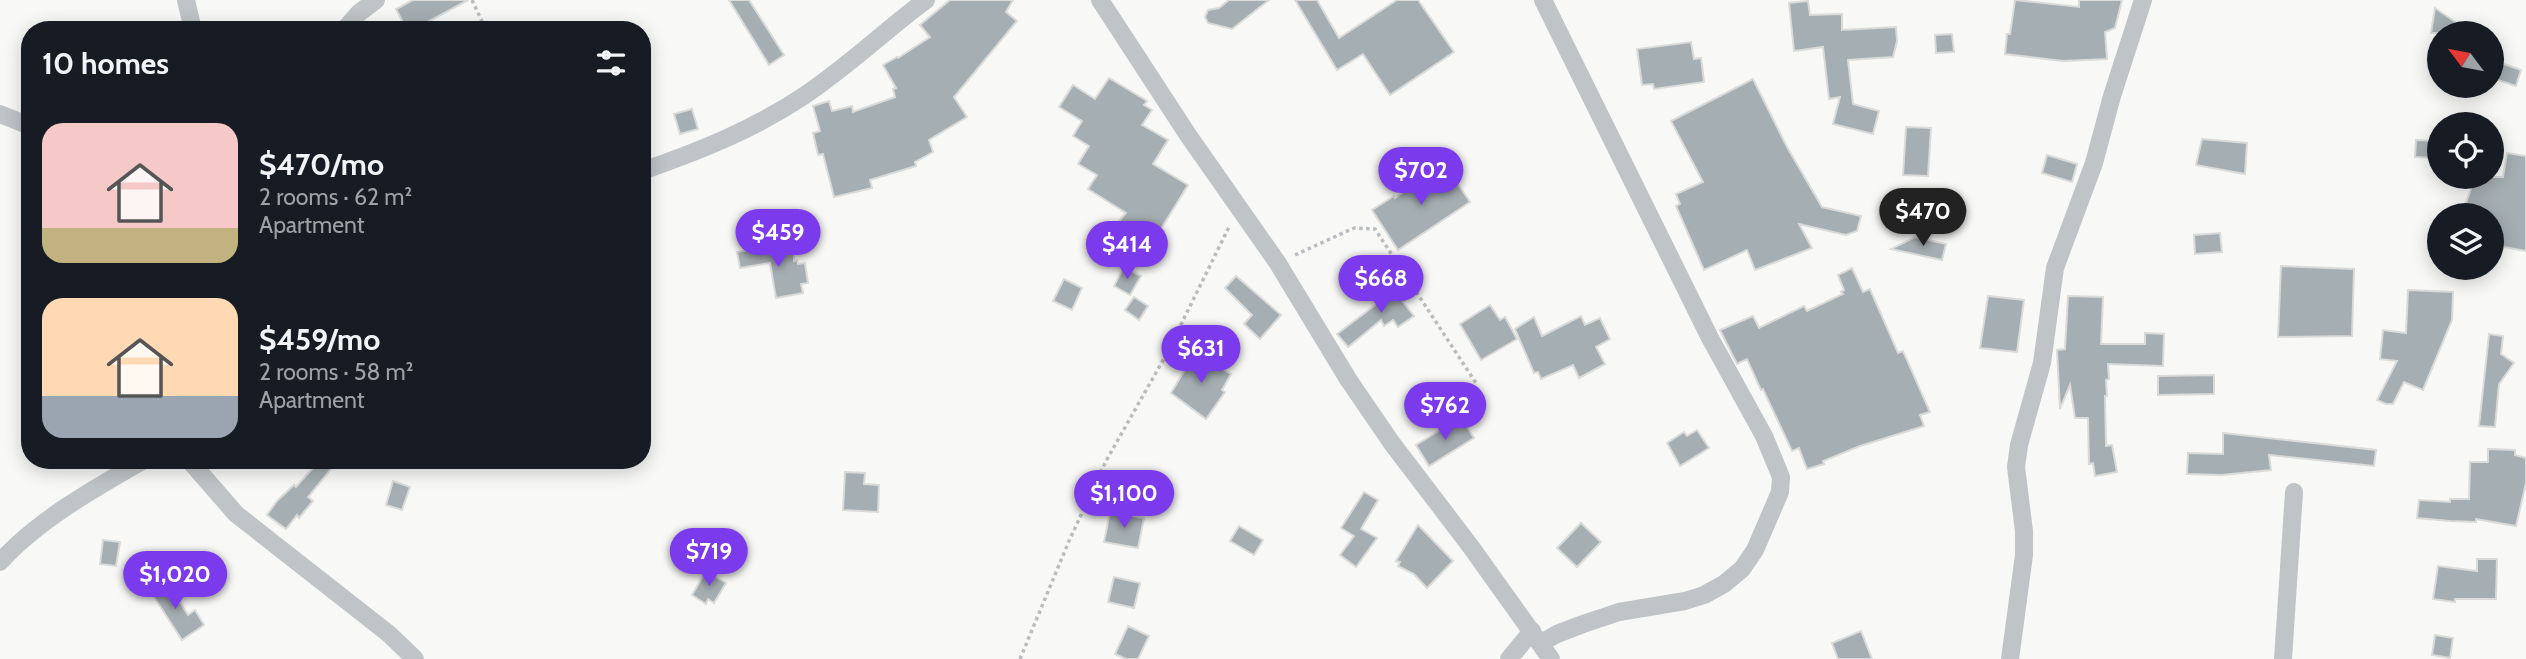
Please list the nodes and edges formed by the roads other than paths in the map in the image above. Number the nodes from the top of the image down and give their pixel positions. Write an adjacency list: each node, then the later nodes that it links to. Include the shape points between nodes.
1 (186, 0): 7 (street)
2 (376, 0): 8 (street)
3 (926, 0): 11 (street, via 798,100 726,140)
4 (1100, 0): 16 (street, via 1277,262 1391,442)
5 (1543, 0): 16 (street, via 1781,477 1780,492 1755,550 1742,569 1724,583 1685,601 1619,612)
6 (2143, 0): 20 (street, via 2094,163 2055,268 2042,363 2019,445 2016,467 2024,555)
7 (191, 21)
8 (352, 21)
9 (0, 114): 10 (street)
10 (21, 122)
11 (651, 168)
12 (128, 469): 15 (street, via 15,545)
13 (197, 469): 17 (street, via 236,514 380,626)
14 (2294, 492): 21 (street)
15 (0, 562)
16 (1536, 637): 18 (street); 19 (street)
17 (415, 659)
18 (1509, 659)
19 (1551, 659)
20 (2010, 659)
21 (2283, 659)

